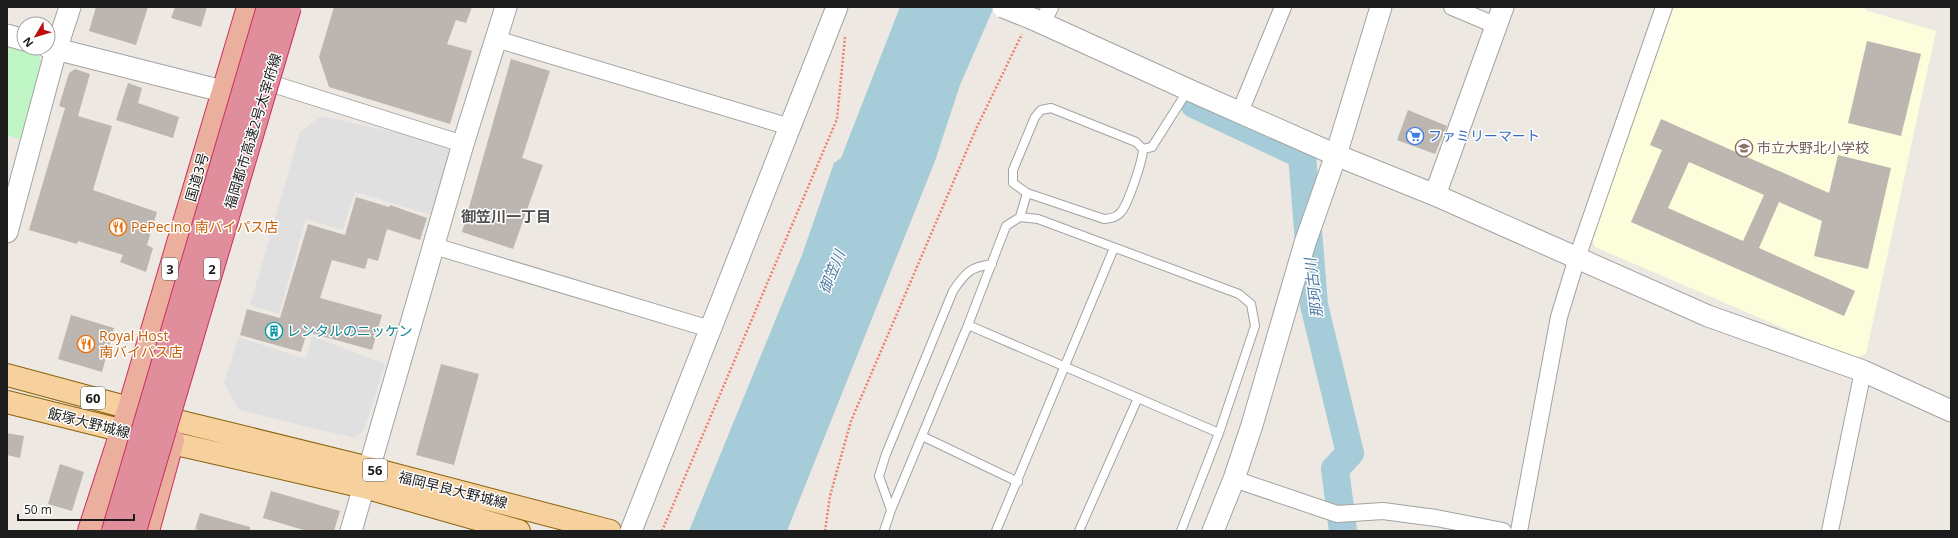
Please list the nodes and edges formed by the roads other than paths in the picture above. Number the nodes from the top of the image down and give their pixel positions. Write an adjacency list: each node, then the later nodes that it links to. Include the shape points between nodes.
1 (70, 7): 15 (street)
2 (248, 7): 21 (highway, 国道3号 / 3)
3 (268, 7): 54 (highway, 福岡都市高速2号太宰府線 / 2, bridge)
4 (290, 7): 55 (highway, 福岡都市高速2号太宰府線 / 2, bridge)
5 (300, 7): 19 (highway)
6 (506, 7): 16 (street)
7 (837, 7): 23 (street)
8 (1003, 7): 14 (street, bridge)
9 (1282, 7): 22 (street)
10 (1381, 7): 26 (street)
11 (1452, 7): 13 (street)
12 (1664, 7): 33 (street)
13 (1500, 16): 28 (street)
14 (1038, 20): 20 (street)
15 (56, 39)
16 (496, 39): 23 (street); 24 (street)
17 (56, 49): 21 (street)
18 (50, 56): 30 (street)
19 (276, 85): 24 (street); 44 (highway)
20 (1189, 90): 22 (street); 25 (lane, via 1152,147)
21 (222, 91): 42 (highway, 国道3号 / 3)
22 (1240, 112): 26 (street)
23 (790, 127): 36 (street)
24 (463, 144): 31 (street)
25 (1143, 149): 27 (lane, via 1143,159 1122,211 1115,218 1104,219); 27 (lane, via 1136,142 1051,108 1041,110 1035,117 1012,170 1013,183)
26 (1336, 154): 28 (street); 50 (street, via 1305,243)
27 (1028, 193): 29 (lane)
28 (1435, 195): 33 (street)
29 (1020, 217): 32 (lane, via 1038,219); 34 (lane, via 1006,226)
30 (7, 232)
31 (434, 246): 36 (street); 49 (street)
32 (1114, 248): 37 (lane); 46 (lane, via 1239,294 1251,304 1255,326)
33 (1577, 258): 38 (street, via 1708,316); 67 (street, via 1559,317)
34 (992, 264): 35 (lane); 52 (lane, via 976,266 964,276 950,298 879,476)
35 (968, 325): 37 (lane); 47 (lane)
36 (710, 329): 60 (street)
37 (1064, 367): 40 (lane); 51 (lane)
38 (1863, 371): 43 (street); 68 (street)
39 (7, 375): 42 (main road, 飯塚大野城線 / 60)
40 (1138, 398): 46 (lane); 63 (lane)
41 (7, 402): 45 (main road, 飯塚大野城線 / 60)
42 (129, 408): 44 (main road, 飯塚大野城線 / 60); 45 (highway, 国道3号 / 3)
43 (1951, 411)
44 (178, 421): 48 (highway); 49 (main road, 福岡早良大野城線 / 56)
45 (121, 431): 48 (main road, 飯塚大野城線 / 60); 53 (highway, 国道3号 / 3)
46 (1219, 433): 64 (lane)
47 (922, 436): 51 (lane); 52 (lane)
48 (172, 443): 49 (main road, 福岡早良大野城線 / 56); 56 (highway)
49 (366, 478): 57 (street); 58 (main road, 福岡早良大野城線 / 56); 59 (main road, 福岡早良大野城線 / 56, via 571,520)
50 (1234, 479): 65 (street); 66 (street, via 1336,514 1383,511)
51 (1018, 482): 62 (lane)
52 (891, 510): 61 (lane)
53 (89, 531)
54 (113, 531)
55 (135, 531)
56 (148, 531)
57 (351, 531)
58 (519, 531)
59 (610, 531)
60 (631, 531)
61 (884, 531)
62 (996, 531)
63 (1079, 531)
64 (1181, 531)
65 (1213, 531)
66 (1504, 531)
67 (1519, 531)
68 (1830, 531)

